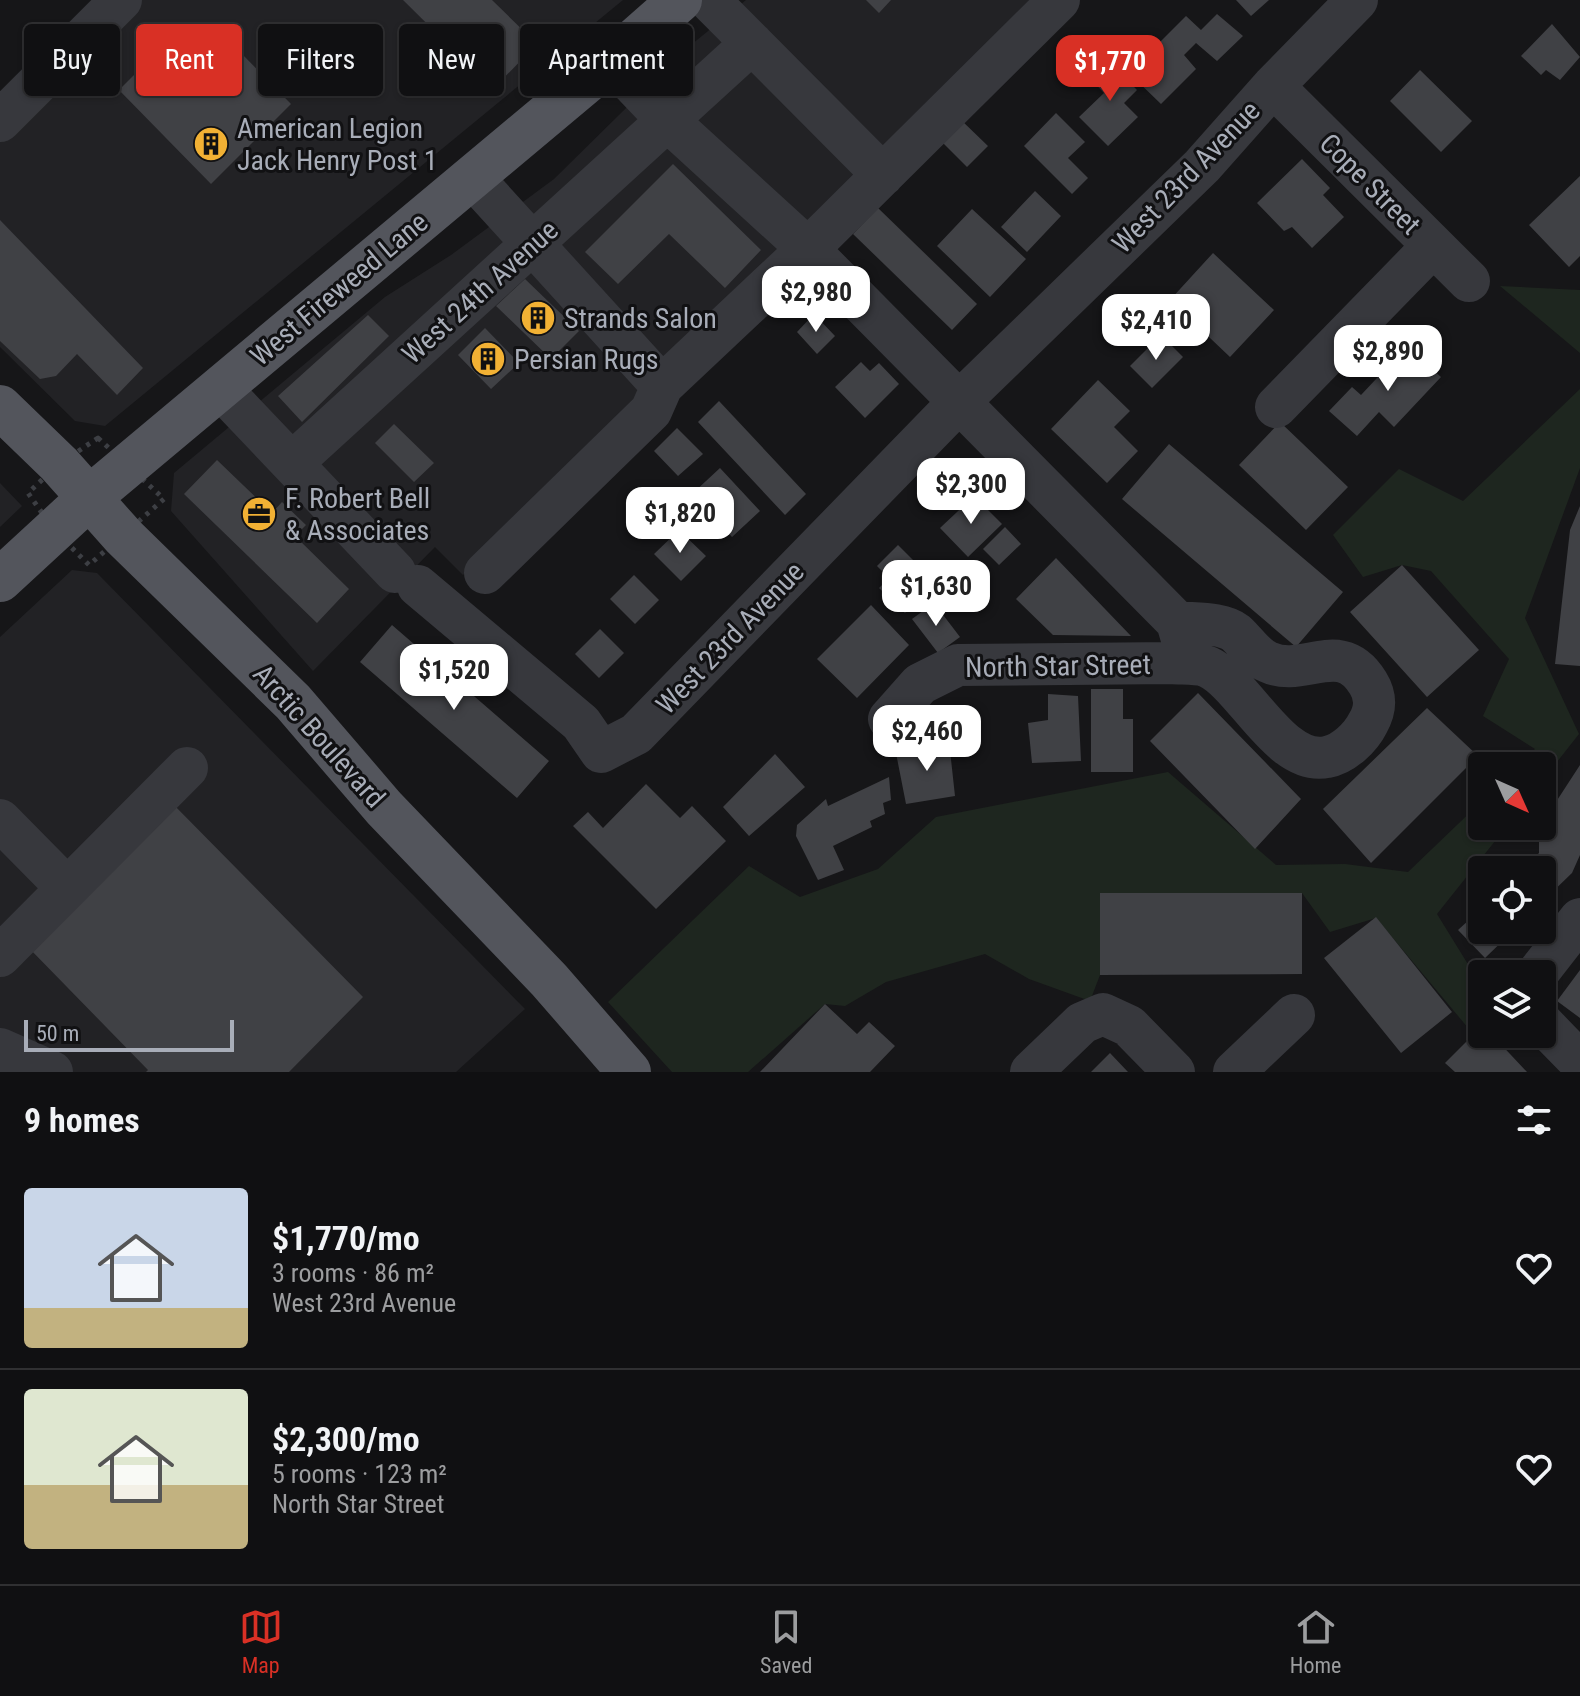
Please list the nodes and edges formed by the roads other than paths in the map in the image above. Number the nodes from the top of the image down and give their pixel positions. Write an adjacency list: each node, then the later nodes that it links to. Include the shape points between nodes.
1 (121, 0): 11 (street)
2 (680, 0): 6 (main road, West Fireweed Lane)
3 (709, 0): 7 (street)
4 (1059, 0): 13 (street)
5 (1357, 0): 8 (street, West 23rd Avenue)
6 (653, 24)
7 (752, 43): 12 (street, West 24th Avenue); 13 (street)
8 (1273, 86): 16 (street, Cope Street); 21 (street, West 23rd Avenue, via 1202,166)
9 (569, 96): 14 (main road, West Fireweed Lane)
10 (644, 96): 12 (street, North Star Street)
11 (0, 121)
12 (668, 121): 15 (street, West 24th Avenue); 17 (street, North Star Street)
13 (883, 175): 17 (street)
14 (472, 177): 15 (street); 20 (main road, West Fireweed Lane)
15 (532, 245): 19 (street); 24 (street, West 24th Avenue)
16 (1433, 246): 18 (street, Cope Street); 23 (street)
17 (807, 248): 19 (street); 21 (street, North Star Street)
18 (1469, 281)
19 (662, 386): 26 (street, via 651,411)
20 (221, 389): 24 (street); 25 (main road, West Fireweed Lane)
21 (958, 403): 24 (street, West 23rd Avenue, via 636,734 601,752 581,723 406,579); 28 (street, North Star Street)
22 (0, 407): 25 (main road, Arctic Boulevard)
23 (1276, 407)
24 (292, 463)
25 (90, 497): 27 (main road, West Fireweed Lane); 42 (main road, Arctic Boulevard, via 293,702)
26 (485, 573)
27 (0, 580)
28 (1177, 622): 29 (street, North Star Street, via 1184,646); 29 (street, via 1234,631 1269,663 1349,662 1373,691 1374,712 1348,747 1326,758 1308,755 1284,742 1208,666)
29 (1172, 663): 30 (street, North Star Street, via 958,665 920,684)
30 (889, 719)
31 (187, 768): 33 (street)
32 (0, 820): 33 (street)
33 (67, 888): 35 (street)
34 (1580, 919): 36 (street)
35 (0, 956)
36 (1548, 960)
37 (1294, 1015): 45 (street)
38 (1556, 1037): 40 (street)
39 (0, 1049): 41 (street)
40 (1580, 1062)
41 (52, 1072)
42 (629, 1072)
43 (1031, 1072): 44 (street, via 1082,1023 1103,1014 1129,1026)
44 (1174, 1072)
45 (1234, 1072)

